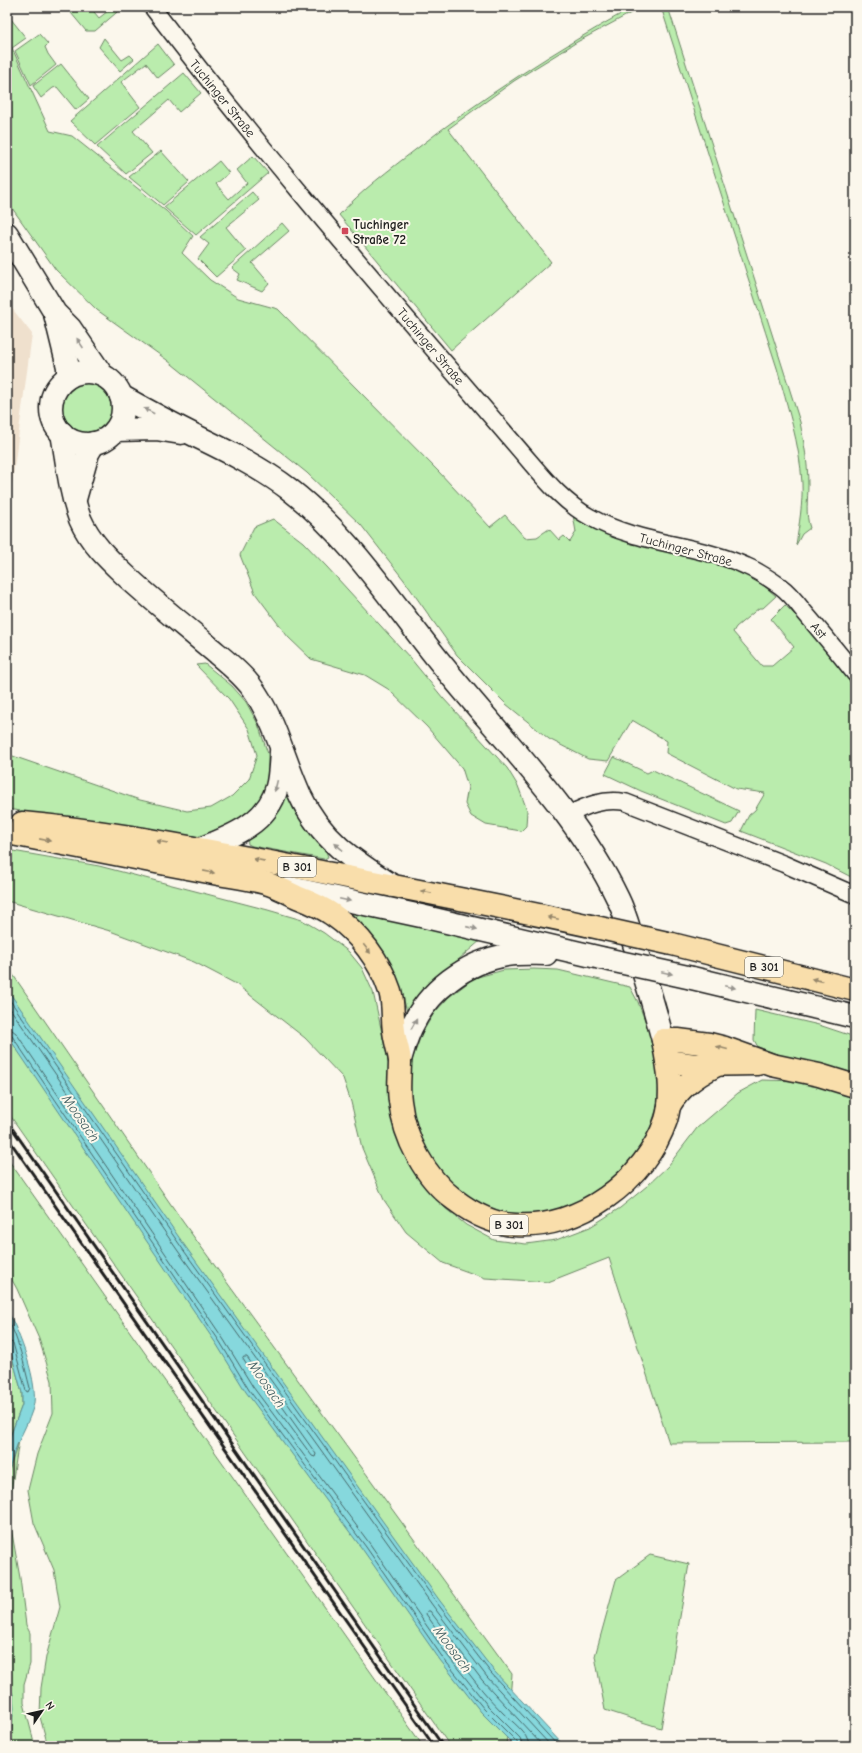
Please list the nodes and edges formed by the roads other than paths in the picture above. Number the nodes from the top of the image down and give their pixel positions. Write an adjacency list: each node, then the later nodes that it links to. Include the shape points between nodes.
1 (152, 7): 12 (street, Tuchinger Straße, via 220,95 326,223 530,462 571,504 606,526 723,558 746,566)
2 (7, 234): 3 (main road)
3 (55, 313): 4 (main road, one-way to 3, via 70,328); 5 (main road)
4 (102, 375): 5 (main road, via 85,372); 6 (main road, via 114,383)
5 (68, 377): 8 (main road, via 56,390 52,404 53,418)
6 (121, 396): 7 (main road, via 123,413); 9 (main road, B 301, one-way to 6)
7 (116, 430): 9 (main road, B 301, via 156,429); 10 (main road)
8 (62, 434): 10 (main road, via 77,442); 11 (main road, B 301)
9 (196, 436): 15 (main road, B 301, via 236,456 288,489 355,552 432,653)
10 (94, 443): 11 (main road, via 88,453)
11 (75, 501): 14 (main road, B 301, via 80,519 90,537 107,558 249,684 262,703)
12 (782, 587): 13 (street, Ast)
13 (855, 674)
14 (281, 747): 18 (main road, B 301, one-way to 18, via 277,787 269,805 252,824 233,837); 20 (main road, B 301, one-way to 14, via 355,862 327,838 300,795)
15 (567, 815): 21 (street, via 598,802 625,802 784,864); 25 (main road, B 301, via 588,844 619,900)
16 (7, 822): 18 (main road, B 301, one-way to 16, via 56,826)
17 (7, 833): 19 (main road, B 301, one-way to 19)
18 (200, 849): 20 (main road, B 301, one-way to 18)
19 (266, 883): 22 (main road, B 301, one-way to 22); 26 (main road, B 301, one-way to 26, via 322,907 337,917 370,951 390,991)
20 (393, 886): 23 (main road, B 301, one-way to 20, bridge, via 672,944)
21 (855, 895)
22 (571, 952): 24 (main road, B 301, one-way to 24, bridge); 26 (main road, B 301, one-way to 22, via 411,1028 424,1006 442,986 462,973 481,963 506,955)
23 (855, 990)
24 (855, 1017)
25 (663, 1040): 27 (main road, B 301); 28 (main road, B 301, one-way to 25, via 709,1044)
26 (400, 1060): 31 (main road, B 301, via 399,1090 404,1122 428,1173 448,1195 464,1207 480,1216 512,1225 531,1226 563,1219 595,1204 619,1187 652,1149)
27 (667, 1061): 29 (main road, B 301); 31 (main road, B 301)
28 (772, 1065): 29 (main road, B 301); 30 (main road, B 301)
29 (716, 1066): 31 (main road, B 301, via 678,1091)
30 (855, 1086)
31 (669, 1106)

